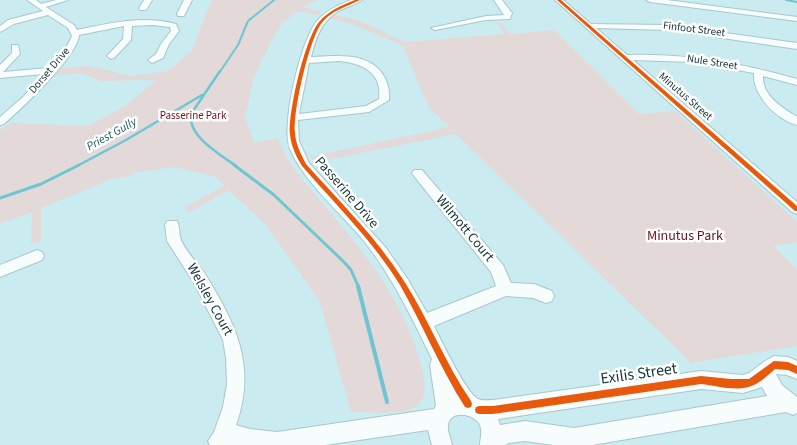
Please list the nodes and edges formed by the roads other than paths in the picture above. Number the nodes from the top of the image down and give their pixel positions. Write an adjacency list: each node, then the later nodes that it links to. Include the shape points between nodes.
1 (31, 0): 10 (street, Dorset Drive)
2 (64, 0): 10 (street)
3 (148, 0): 9 (street)
4 (188, 0): 11 (street)
5 (358, 0): 23 (street, Passerine Drive, via 335,10 318,24)
6 (498, 0): 15 (street, via 508,15 503,18)
7 (559, 0): 14 (street, Minutus Street)
8 (650, 0): 12 (street)
9 (143, 8)
10 (45, 9): 16 (street, via 16,18); 17 (street, Dorset Drive)
11 (181, 14)
12 (797, 19)
13 (128, 25): 17 (street); 20 (street, via 127,40); 22 (street, via 159,22 175,28 160,56)
14 (589, 26): 18 (street, Finfoot Street, via 667,27); 21 (street, Minutus Street)
15 (434, 28)
16 (0, 30)
17 (76, 33): 25 (street, Dorset Drive, via 71,47)
18 (797, 46)
19 (15, 47): 24 (street, via 16,54)
20 (111, 56)
21 (625, 58): 26 (street, Nule Street, via 697,60); 33 (street, Minutus Street)
22 (152, 60)
23 (306, 60): 29 (street, Passerine Drive); 29 (street, via 352,60 370,64 380,72 386,94 384,100 369,110)
24 (0, 70)
25 (50, 71): 27 (street); 30 (street, Dorset Drive, via 28,98)
26 (759, 72): 28 (street, Nule Street); 31 (street, via 756,81 764,96)
27 (0, 75)
28 (797, 82)
29 (292, 118): 39 (street, Passerine Drive, via 296,150 304,165 379,251)
30 (0, 122)
31 (797, 122)
32 (418, 173): 37 (street, Wilmott Court, via 498,269)
33 (797, 209)
34 (172, 226): 47 (street, Welsley Court, via 174,241 200,279 232,339 236,384)
35 (37, 256): 36 (street)
36 (0, 270)
37 (505, 289): 38 (street, via 534,291); 39 (street)
38 (546, 296)
39 (424, 322): 40 (street, Passerine Drive)
40 (438, 354): 44 (street, Passerine Drive, via 452,382); 45 (street, Passerine Drive)
41 (796, 369): 42 (street, Exilis Street, via 774,365)
42 (767, 372): 43 (street, via 774,390); 44 (street, Exilis Street, via 749,383 701,380 493,410)
43 (793, 404): 46 (street)
44 (474, 407): 45 (street, Exilis Street, via 459,403); 48 (street, via 490,423)
45 (443, 413): 47 (street, Exilis Street, via 278,442); 49 (street, via 438,427)
46 (576, 441): 48 (street, via 525,431 505,433)
47 (229, 442)
48 (490, 444)
49 (442, 445)

